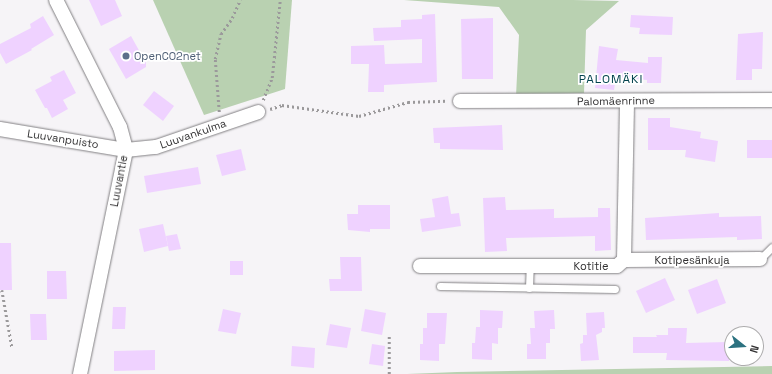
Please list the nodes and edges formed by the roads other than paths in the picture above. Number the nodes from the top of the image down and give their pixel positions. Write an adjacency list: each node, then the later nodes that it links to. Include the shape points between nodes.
1 (56, 0): 7 (street, Luuvantie, via 120,127)
2 (772, 100): 4 (street, Palomäenrinne)
3 (460, 101): 4 (street, Palomäenrinne)
4 (626, 101): 10 (street, Kotitie)
5 (258, 112): 7 (street, Luuvankulma, via 156,147)
6 (0, 129): 7 (street, Luuvanpuisto)
7 (126, 150): 16 (street, Luuvantie)
8 (772, 247): 9 (lane)
9 (760, 259): 10 (street, Kotipesänkuja)
10 (624, 260): 11 (street, Kotitie, via 617,266)
11 (530, 265): 12 (street, Kotitie); 14 (lane)
12 (420, 266)
13 (440, 286): 14 (lane)
14 (529, 288): 15 (lane)
15 (615, 289)
16 (80, 374)

